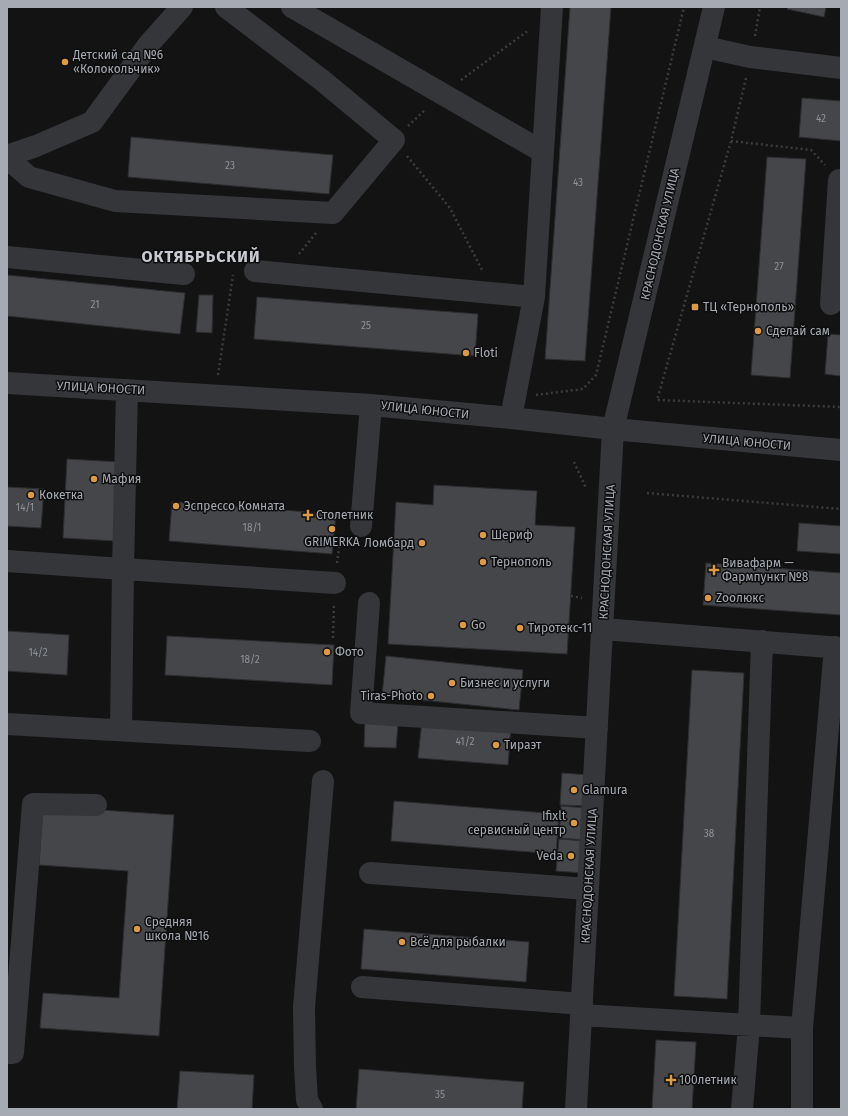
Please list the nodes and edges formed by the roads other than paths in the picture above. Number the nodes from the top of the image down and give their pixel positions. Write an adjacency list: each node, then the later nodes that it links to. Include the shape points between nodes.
1 (182, 7): 9 (street, via 149,44 92,122)
2 (226, 7): 9 (street, via 323,81 394,140 333,213 116,201 29,177)
3 (292, 7): 8 (street)
4 (714, 7): 6 (street, КРАСНОДОНСКАЯ УЛИЦА)
5 (552, 10): 8 (street)
6 (705, 47): 7 (street, via 750,57); 20 (street, КРАСНОДОНСКАЯ УЛИЦА)
7 (841, 68)
8 (543, 152): 14 (street)
9 (7, 157)
10 (840, 180): 15 (street)
11 (7, 257): 13 (street)
12 (255, 272): 14 (street)
13 (184, 274)
14 (534, 298): 19 (street)
15 (831, 304)
16 (7, 383): 17 (street, УЛИЦА ЮНОСТИ)
17 (127, 390): 18 (street, УЛИЦА ЮНОСТИ); 24 (street)
18 (370, 405): 19 (street, УЛИЦА ЮНОСТИ); 22 (street)
19 (511, 418): 20 (street, УЛИЦА ЮНОСТИ)
20 (613, 430): 21 (street, УЛИЦА ЮНОСТИ); 27 (street, КРАСНОДОНСКАЯ УЛИЦА)
21 (841, 450)
22 (351, 528)
23 (7, 561): 24 (street)
24 (123, 569): 25 (street); 32 (street)
25 (335, 582)
26 (369, 603): 31 (street, via 361,713)
27 (602, 629): 28 (street); 31 (street, КРАСНОДОНСКАЯ УЛИЦА)
28 (762, 642): 29 (street); 40 (street)
29 (838, 647): 41 (street)
30 (7, 724): 32 (street)
31 (597, 728): 37 (street, КРАСНОДОНСКАЯ УЛИЦА)
32 (121, 730): 33 (street)
33 (310, 741)
34 (323, 781): 43 (street, via 304,1007 307,1100)
35 (96, 805): 42 (street, via 33,804 12,1053)
36 (370, 873): 37 (street)
37 (588, 889): 39 (street, КРАСНОДОНСКАЯ УЛИЦА)
38 (362, 987): 39 (street)
39 (582, 1009): 40 (street); 44 (street, КРАСНОДОНСКАЯ УЛИЦА)
40 (750, 1025): 41 (street); 45 (street)
41 (802, 1028): 46 (street)
42 (7, 1053)
43 (312, 1109)
44 (576, 1109)
45 (742, 1109)
46 (802, 1109)

